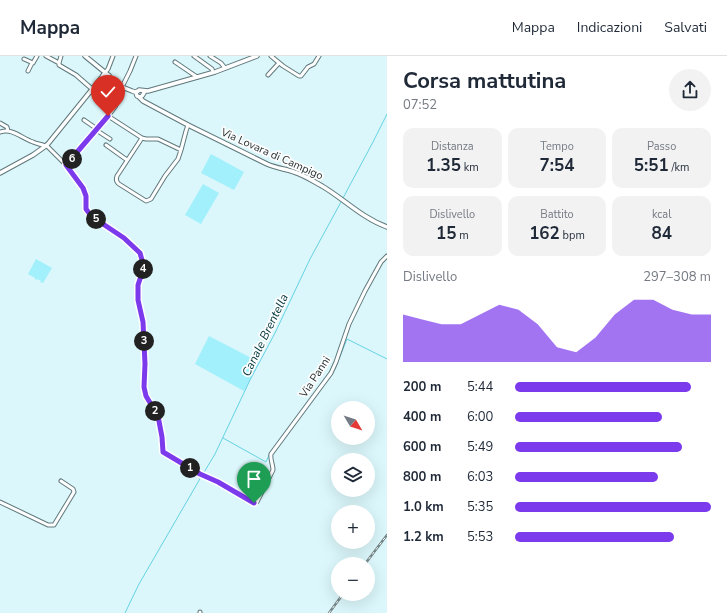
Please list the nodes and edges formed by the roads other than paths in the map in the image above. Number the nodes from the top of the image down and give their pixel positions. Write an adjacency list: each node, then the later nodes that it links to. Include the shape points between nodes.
1 (37, 56): 14 (street)
2 (46, 56): 15 (street)
3 (61, 56): 15 (street)
4 (85, 56): 20 (street)
5 (113, 56): 20 (street)
6 (136, 56): 26 (street)
7 (194, 56): 19 (street)
8 (210, 56): 17 (street)
9 (257, 56): 17 (street)
10 (271, 56): 16 (street)
11 (319, 56): 16 (street, via 301,76)
12 (24, 59): 14 (street)
13 (175, 62): 22 (street)
14 (32, 63): 18 (street)
15 (59, 63): 27 (street)
16 (279, 63): 21 (street)
17 (225, 68): 19 (street)
18 (28, 70)
19 (213, 72): 22 (street)
20 (105, 75): 23 (street, via 102,79); 23 (street, via 109,80); 24 (street, Via Lovara di Campigo); 25 (street)
21 (268, 75)
22 (198, 77): 28 (street)
23 (106, 82): 24 (street, Via Lovara di Campigo); 25 (street)
24 (116, 84): 26 (street, Via Lovara di Campigo)
25 (95, 85): 27 (street)
26 (124, 88): 28 (street, Via Lovara di Campigo); 28 (street, Via Lovara di Campigo, via 134,92 140,90); 29 (street)
27 (92, 89): 39 (street)
28 (141, 95): 32 (street, Via Lovara di Campigo, via 147,102)
29 (108, 116): 33 (street); 36 (street)
30 (84, 120): 33 (street)
31 (0, 123): 34 (street, via 7,127)
32 (188, 125): 40 (street); 44 (street, Via Lovara di Campigo, via 270,165 301,174 328,189 355,210)
33 (97, 130): 37 (street); 42 (street)
34 (8, 131): 35 (street); 39 (street)
35 (0, 132)
36 (142, 138): 40 (street, via 158,139); 41 (street)
37 (110, 139)
38 (106, 145): 41 (street)
39 (46, 146): 42 (street); 43 (street)
40 (182, 150): 41 (street, via 151,199 147,201 117,182 116,176)
41 (127, 160)
42 (66, 165): 45 (street, Via Panni, via 83,188 89,213 140,253 144,267 138,285 138,300 143,322 144,387 146,396 158,416 163,452 255,503 273,470 271,454 331,373 349,324 381,262)
43 (0, 173)
44 (387, 227)
45 (387, 256)
46 (61, 481): 47 (street, via 73,488 74,492 54,525 48,525)
47 (0, 502)

